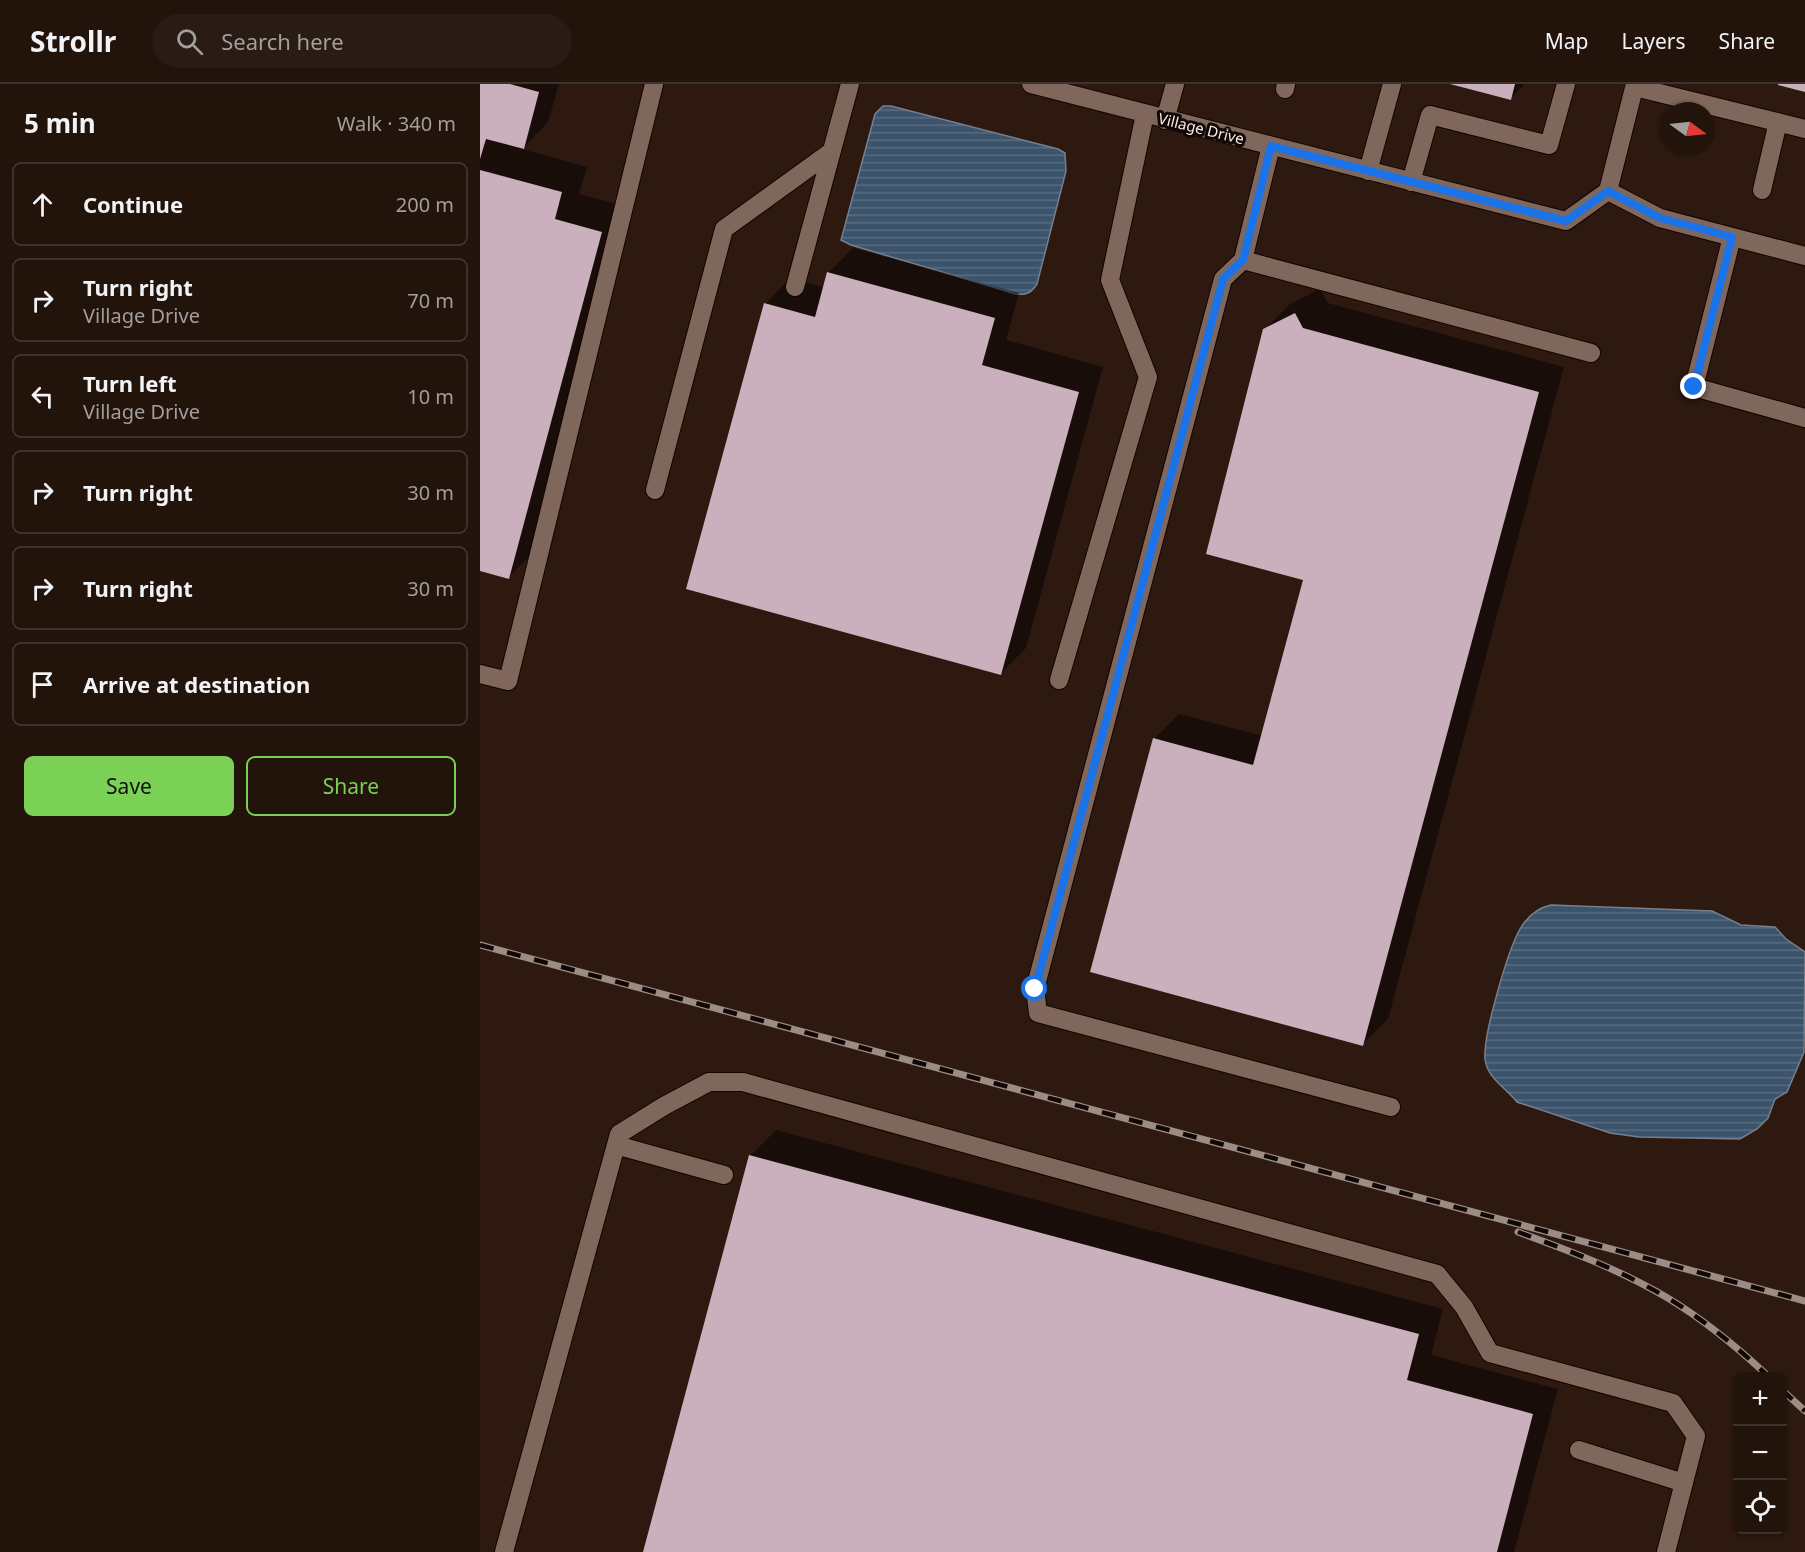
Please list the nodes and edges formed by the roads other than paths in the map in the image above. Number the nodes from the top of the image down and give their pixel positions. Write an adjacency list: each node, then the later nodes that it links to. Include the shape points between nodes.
1 (654, 84): 26 (street, via 508,681)
2 (850, 84): 14 (street)
3 (1031, 84): 8 (street, Village Drive)
4 (1175, 84): 10 (street)
5 (1392, 84): 15 (street)
6 (1566, 84): 16 (street, via 1549,145 1430,115)
7 (1635, 85): 11 (street); 18 (street)
8 (1060, 88): 9 (street, Village Drive)
9 (1144, 114): 10 (street, Village Drive); 27 (street, via 1110,280 1148,377)
10 (1165, 120): 13 (street, Village Drive)
11 (1778, 122): 12 (street); 17 (street)
12 (1805, 129)
13 (1271, 146): 15 (street, Village Drive); 21 (street)
14 (832, 151): 22 (street); 25 (street, via 724,229)
15 (1368, 171): 16 (street, Village Drive)
16 (1411, 182): 18 (street, Village Drive, via 1566,221)
17 (1762, 190)
18 (1608, 191): 19 (street, via 1660,218)
19 (1732, 237): 20 (street); 24 (street, via 1694,387)
20 (1805, 256)
21 (1243, 260): 23 (street); 28 (street, via 1223,279 1220,290 1035,989 1038,1013)
22 (795, 287)
23 (1591, 354)
24 (1805, 418)
25 (655, 490)
26 (480, 674)
27 (1059, 680)
28 (1391, 1107)
29 (616, 1146): 30 (street); 32 (street, via 619,1134 709,1082 743,1082 1437,1274 1464,1306 1490,1353 1673,1403 1696,1436); 33 (street)
30 (724, 1174)
31 (1579, 1450): 32 (street)
32 (1684, 1483): 34 (street)
33 (504, 1552)
34 (1666, 1552)

